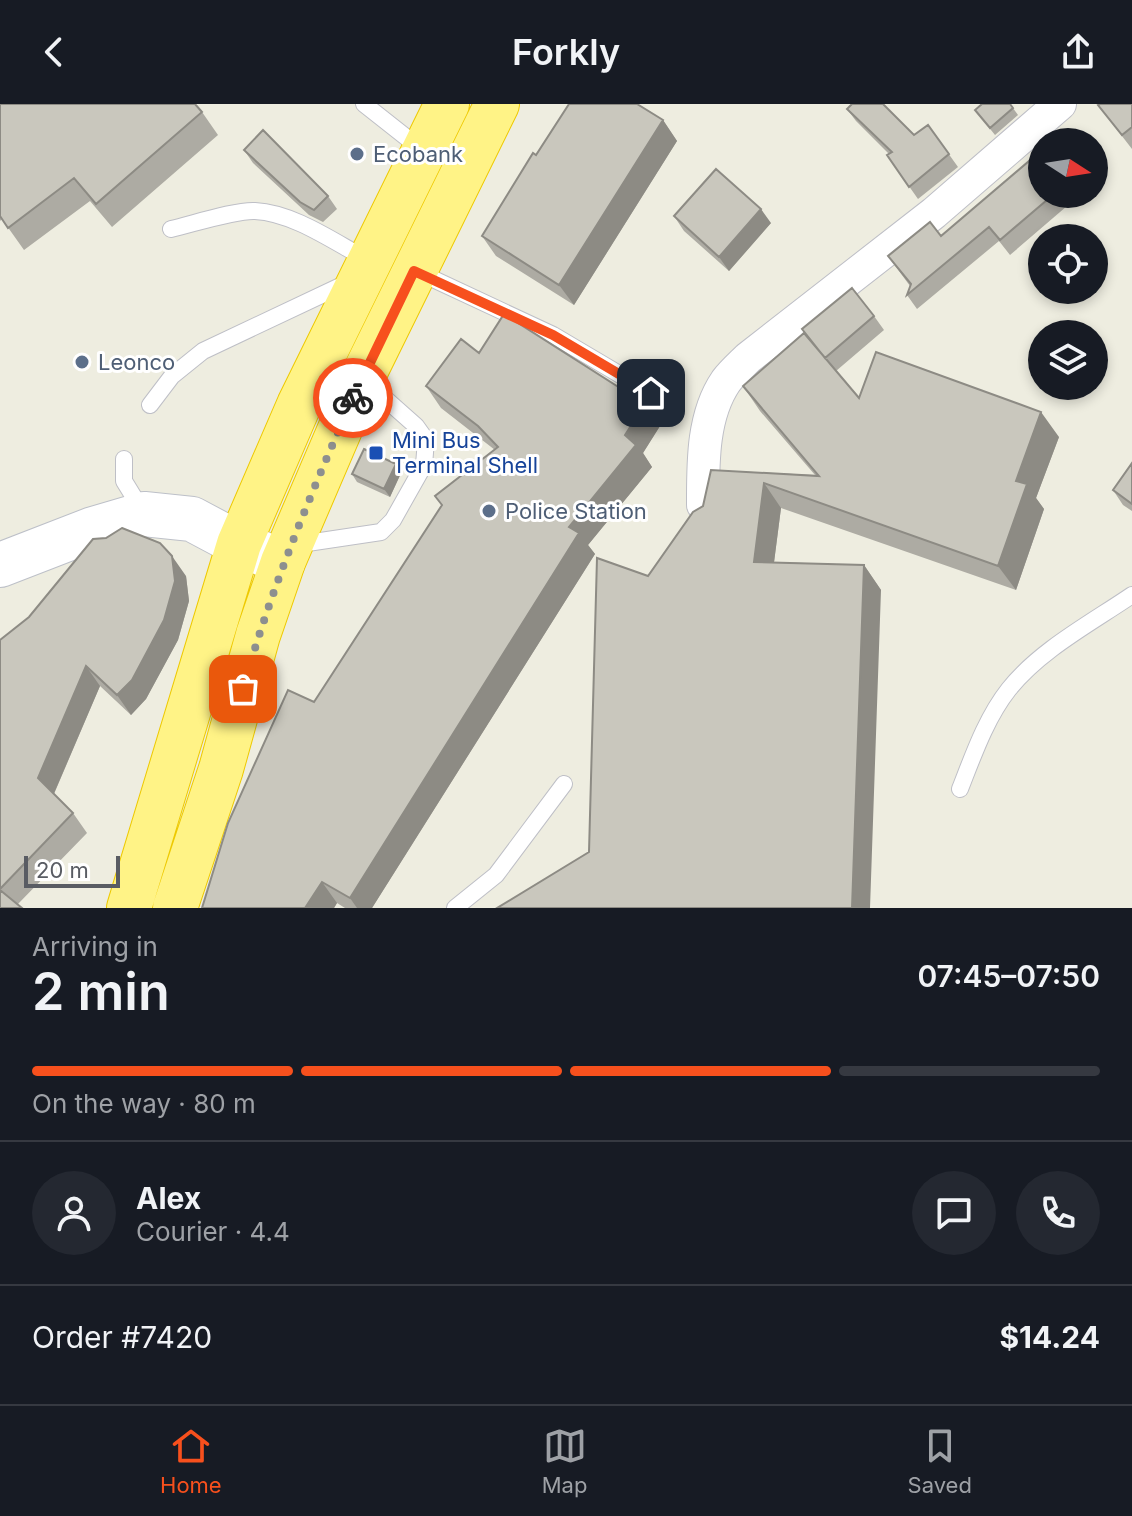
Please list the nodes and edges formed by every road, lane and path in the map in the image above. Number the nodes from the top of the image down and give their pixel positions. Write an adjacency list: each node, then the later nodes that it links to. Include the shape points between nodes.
1 (364, 104): 5 (lane)
2 (447, 104): 5 (highway)
3 (497, 104): 8 (highway)
4 (1060, 104): 13 (street, via 934,213 748,358 726,382 710,418)
5 (423, 150): 7 (highway)
6 (171, 229): 7 (lane, via 253,210 300,224)
7 (365, 269): 11 (lane, via 203,351 172,376); 15 (highway)
8 (414, 271): 9 (highway); 10 (lane, via 553,335)
9 (362, 378): 16 (highway); 16 (lane, via 426,440 424,465 381,532)
10 (651, 393)
11 (150, 405)
12 (124, 459): 14 (lane, via 124,481)
13 (703, 505)
14 (144, 514): 15 (main road, via 192,519); 17 (main road)
15 (239, 544): 16 (main road); 21 (highway)
16 (287, 554): 22 (highway)
17 (0, 565)
18 (1132, 595): 20 (lane, via 1009,689 980,739)
19 (564, 784): 23 (lane, via 496,875)
20 (960, 789)
21 (129, 908)
22 (175, 908)
23 (455, 908)

